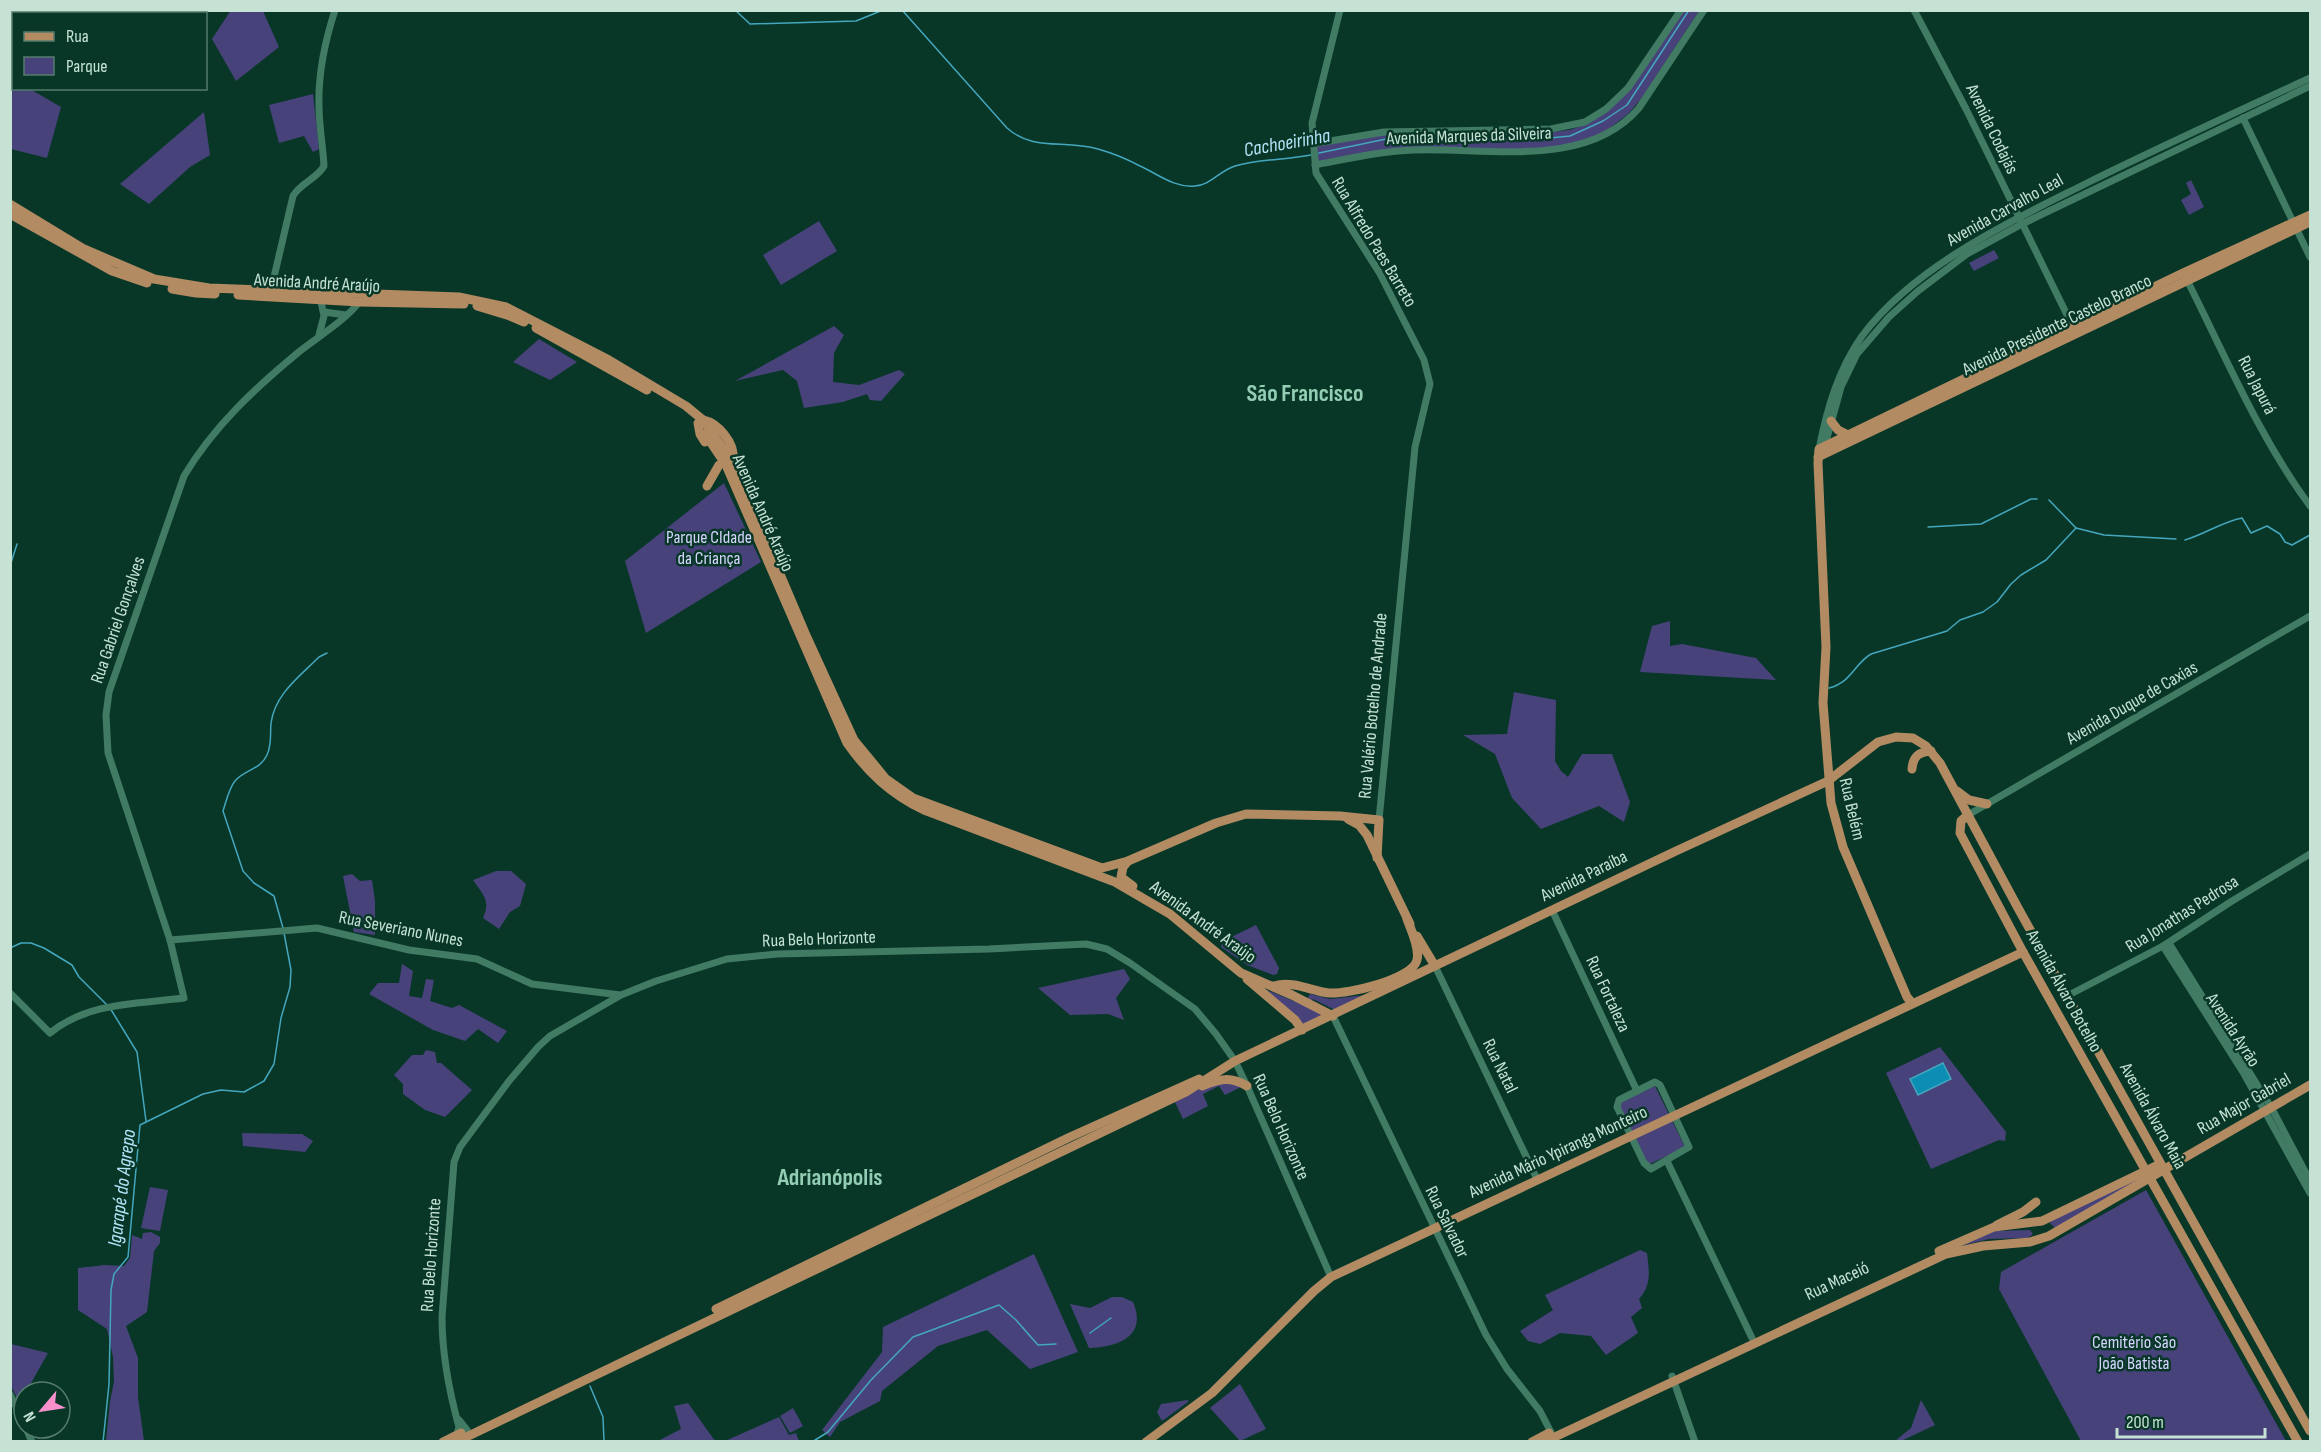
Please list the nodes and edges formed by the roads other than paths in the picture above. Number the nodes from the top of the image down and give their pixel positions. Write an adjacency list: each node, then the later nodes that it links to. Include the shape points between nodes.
1 (335, 10): 19 (street, via 319,87 324,166 293,196)
2 (1340, 10): 9 (street, Rua Alfredo Paes Barreto, via 1312,123)
3 (1681, 10): 9 (street, Avenida Marques da Silveira, via 1628,88 1585,122 1551,129 1384,132)
4 (1704, 10): 10 (street, Avenida Marques da Silveira, via 1639,108 1600,138 1574,147 1537,151 1413,150)
5 (1914, 10): 14 (street, Avenida Codajás)
6 (2310, 78): 14 (street, Avenida Carvalho Leal)
7 (2310, 86): 8 (street, Avenida Carvalho Leal)
8 (2243, 118): 14 (street, Avenida Carvalho Leal); 16 (street)
9 (1313, 147): 10 (street, Rua Alfredo Paes Barreto)
10 (1315, 164): 29 (street, Rua Alfredo Paes Barreto, via 1326,191 1379,272 1424,360 1430,388)
11 (10, 204): 19 (main road, Avenida André Araújo, via 84,249 154,279)
12 (10, 214): 19 (main road, Avenida André Araújo, via 112,271 134,279 196,293)
13 (2310, 215): 16 (main road, Avenida Presidente Castelo Branco)
14 (2020, 221): 24 (street, Avenida Codajás); 27 (street, Avenida Carvalho Leal, via 1967,254 1889,317 1849,367); 31 (street, Avenida Carvalho Leal, via 1963,248 1912,286 1863,334 1836,386)
15 (2310, 222): 16 (main road, Avenida Presidente Castelo Branco)
16 (2295, 226): 17 (street); 18 (main road, Avenida Presidente Castelo Branco)
17 (2310, 256)
18 (2185, 277): 24 (main road, Avenida Presidente Castelo Branco); 26 (main road, Avenida Presidente Castelo Branco); 36 (street, Rua Japurá, via 2282,465)
19 (270, 293): 20 (main road, Avenida André Araújo)
20 (320, 295): 21 (main road, Avenida André Araújo); 22 (street)
21 (360, 298): 23 (street, Rua Gabriel Gonçalves); 28 (main road, Avenida André Araújo, via 457,303 510,316 664,398)
22 (324, 312): 23 (street); 25 (street)
23 (346, 315): 25 (street, Rua Gabriel Gonçalves)
24 (2073, 327): 26 (main road, Avenida Presidente Castelo Branco)
25 (319, 335): 52 (street, Rua Gabriel Gonçalves, via 254,390 213,433 184,476 149,586 109,692 106,732 111,763)
26 (2021, 356): 30 (main road, Avenida Presidente Castelo Branco)
27 (1831, 421): 30 (main road); 31 (street, Avenida Carvalho Leal)
28 (700, 422): 32 (main road, Avenida André Araújo); 32 (main road, via 714,423 731,447 733,456)
29 (1417, 436): 45 (street, Rua Valério Botelho de Andrade)
30 (1848, 437): 31 (main road, Avenida Presidente Castelo Branco)
31 (1821, 455): 40 (main road, Rua Belém, via 1826,647 1823,703)
32 (725, 464): 33 (main road, Avenida André Araújo); 35 (main road); 48 (main road, Avenida André Araújo, via 854,740 875,768 913,798 1096,867)
33 (730, 476): 34 (main road); 49 (main road, Avenida André Araújo, via 847,743 870,774 894,794 924,810 1115,882)
34 (718, 477)
35 (707, 486)
36 (2310, 506)
37 (2310, 616): 42 (street, Avenida Duque de Caxias)
38 (1931, 750): 39 (main road, via 1918,754); 40 (main road, Avenida Paraíba, via 1905,737 1878,742); 41 (main road)
39 (1912, 769)
40 (1828, 781): 50 (main road, Avenida Paraíba); 61 (main road, Rua Belém, via 1843,846)
41 (1954, 788): 42 (main road, via 1969,800); 43 (main road)
42 (1988, 804): 43 (street, Avenida Duque de Caxias)
43 (1968, 815): 54 (main road, Avenida Álvaro Botelho, via 1961,822 1960,833); 60 (main road, Avenida Álvaro Maia)
44 (1340, 816): 45 (main road); 47 (main road, via 1363,829); 48 (main road, via 1246,814)
45 (1379, 820): 47 (main road, Rua Valério Botelho de Andrade)
46 (2310, 854): 53 (street, Rua Jonathas Pedrosa)
47 (1377, 858): 51 (main road, Rua Valério Botelho de Andrade)
48 (1128, 861): 49 (main road, via 1121,877)
49 (1163, 909): 56 (main road, Avenida André Araújo)
50 (1552, 910): 55 (main road, Avenida Paraíba); 68 (street, Rua Fortaleza)
51 (1407, 919): 55 (main road, Rua Valério Botelho de Andrade); 57 (main road, via 1418,957 1414,966 1404,972 1350,992 1323,992 1293,984)
52 (170, 940): 58 (street, Rua Gabriel Gonçalves, via 184,998 109,1006 65,1021 50,1033); 59 (street, Rua Severiano Nunes, via 317,928 409,950 467,957 532,984)
53 (2166, 944): 60 (street, Rua Jonathas Pedrosa); 70 (street, Avenida Ayrão)
54 (2023, 952): 61 (main road, Avenida Mário Ypiranga Monteiro); 75 (main road, Avenida Álvaro Botelho)
55 (1435, 966): 62 (main road, Avenida Paraíba); 76 (street, Rua Natal)
56 (1241, 973): 57 (main road, Avenida André Araújo); 63 (main road)
57 (1274, 986): 62 (main road, Avenida André Araújo)
58 (10, 993)
59 (621, 995): 64 (street, Rua Belo Horizonte, via 727,959 752,956 1086,944 1130,963 1190,1005); 87 (street, Rua Belo Horizonte, via 538,1047 460,1147 454,1162 442,1340)
60 (2067, 996): 74 (main road, Avenida Álvaro Maia)
61 (1911, 1003): 71 (main road, Avenida Mário Ypiranga Monteiro)
62 (1333, 1016): 63 (main road, Avenida Paraíba); 82 (street, Rua Salvador)
63 (1302, 1030): 64 (main road, Avenida Paraíba)
64 (1235, 1061): 65 (main road, Avenida Paraíba); 67 (street, Rua Belo Horizonte)
65 (1213, 1074): 69 (main road); 88 (main road, via 1070,1137)
66 (2310, 1085): 70 (main road, Rua Major Gabriel)
67 (1247, 1086): 69 (main road, via 1226,1078); 84 (street, Rua Belo Horizonte)
68 (1637, 1091): 71 (street, via 1658,1083); 72 (street, via 1617,1104)
69 (1186, 1092): 91 (main road)
70 (2269, 1109): 74 (main road, Rua Major Gabriel); 77 (street, Avenida Ayrão); 78 (street, Avenida Ayrão)
71 (1675, 1116): 72 (main road, Avenida Mário Ypiranga Monteiro); 73 (street, via 1689,1148)
72 (1630, 1135): 73 (street, via 1646,1166 1651,1168); 76 (main road, Avenida Mário Ypiranga Monteiro)
73 (1667, 1161): 85 (street)
74 (2162, 1167): 75 (main road, Rua Maceió); 89 (main road, Avenida Álvaro Maia)
75 (2147, 1175): 80 (main road, Rua Maceió, via 2042,1221); 83 (main road, Rua Maceió, via 2049,1236); 97 (main road, Avenida Álvaro Botelho)
76 (1537, 1179): 82 (main road, Avenida Mário Ypiranga Monteiro)
77 (2310, 1181)
78 (2310, 1193)
79 (2036, 1202): 81 (main road)
80 (2026, 1224): 81 (main road, Rua Maceió); 83 (main road, via 2037,1232)
81 (1994, 1227): 85 (main road, Rua Maceió)
82 (1433, 1228): 84 (main road, Avenida Mário Ypiranga Monteiro); 90 (street, Rua Salvador, via 1486,1335)
83 (2030, 1242): 86 (main road, Rua Maceió, via 1946,1254)
84 (1331, 1277): 93 (main road, Avenida Mário Ypiranga Monteiro, via 1205,1399)
85 (1752, 1338): 86 (main road, Rua Maceió)
86 (1673, 1378): 90 (main road, Rua Maceió); 96 (street)
87 (455, 1412): 88 (street, Rua Belo Horizonte); 91 (street, Rua Belo Horizonte)
88 (467, 1430): 91 (main road)
89 (2310, 1431)
90 (1554, 1437): 94 (main road, Rua Maceió); 95 (main road, Rua Maceió)
91 (457, 1438): 92 (main road)
92 (443, 1442)
93 (1146, 1442)
94 (1532, 1442)
95 (1544, 1442)
96 (1695, 1442)
97 (2298, 1442)

